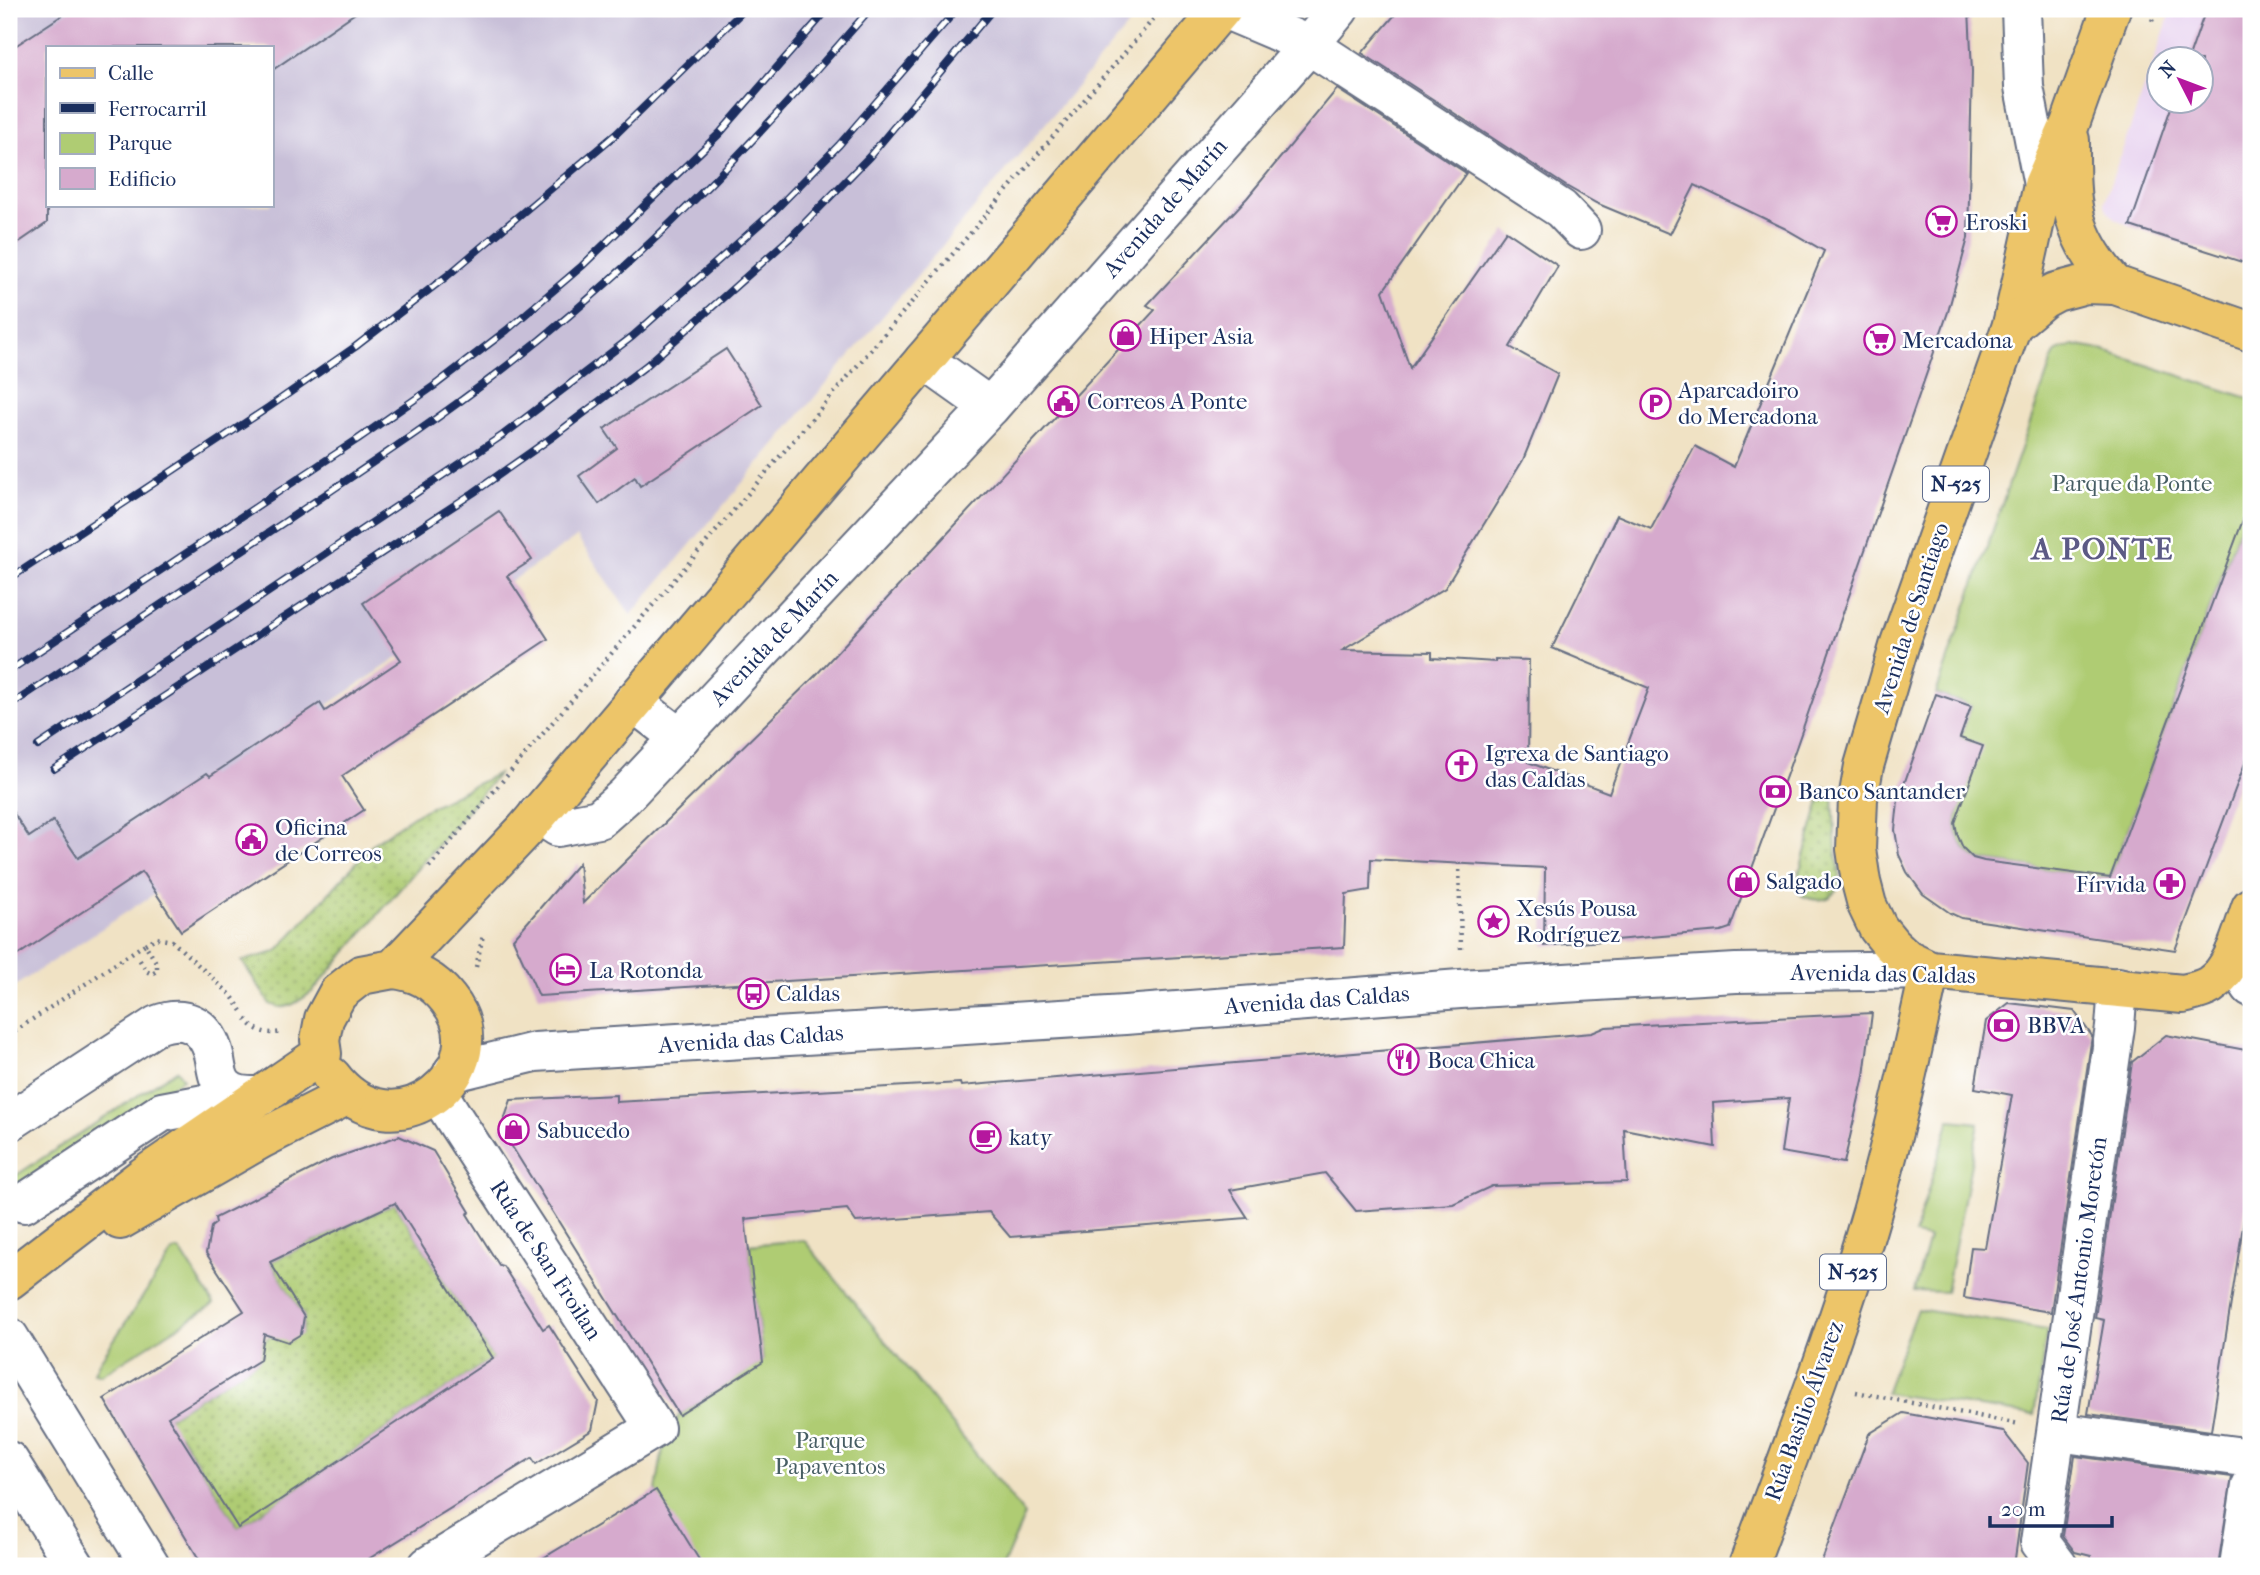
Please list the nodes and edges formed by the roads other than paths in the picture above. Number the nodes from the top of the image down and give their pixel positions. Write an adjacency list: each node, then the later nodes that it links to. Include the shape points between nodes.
1 (1223, 9): 5 (street); 12 (main road)
2 (1339, 9): 5 (street, Avenida de Marín)
3 (2021, 9): 7 (street, via 2024,87)
4 (2111, 9): 6 (main road, Avenida de Santiago / N-525)
5 (1310, 45): 8 (street, via 1561,209); 13 (street, Avenida de Marín)
6 (2070, 124): 7 (main road, Avenida de Santiago / N-525); 9 (main road, via 2073,216 2086,248)
7 (2043, 185): 10 (main road, Avenida de Santiago / N-525)
8 (1581, 230)
9 (2115, 285): 10 (main road, via 2086,284 2056,292); 11 (main road)
10 (2012, 325): 20 (main road, Avenida de Santiago / N-525, via 1900,643 1858,799 1856,849 1867,905 1891,944)
11 (2251, 332)
12 (924, 360): 13 (street); 14 (main road)
13 (990, 407): 15 (street, Avenida de Marín)
14 (633, 702): 15 (street); 16 (main road)
15 (680, 738): 16 (street, Avenida de Marín, via 599,819 558,827)
16 (528, 826): 19 (main road); 21 (main road, via 443,946)
17 (2251, 906): 18 (main road)
18 (2235, 952): 22 (main road, Avenida das Caldas, via 2210,985 2183,994); 23 (street)
19 (393, 969): 21 (main road); 24 (main road, via 361,975 338,993 324,1018)
20 (1930, 970): 22 (main road, Avenida das Caldas); 25 (street, Avenida das Caldas, via 1736,973 535,1052); 39 (main road, Rúa Basilio Álvarez / N-525, via 1864,1239)
21 (438, 986): 25 (main road, via 461,1025 460,1056)
22 (2118, 987): 32 (street, Rúa de José Antonio Moretón)
23 (2251, 987)
24 (322, 1054): 26 (main road, via 330,1075); 27 (main road)
25 (447, 1081): 26 (main road, via 424,1102 397,1110 364,1104); 38 (street, Rúa de San Froilan, via 440,1096 655,1428)
26 (348, 1095): 30 (main road)
27 (252, 1096): 28 (street, via 227,1090 208,1039 199,1028 179,1019 157,1025); 29 (street, via 162,1112); 30 (main road)
28 (9, 1122)
29 (23, 1203)
30 (9, 1282)
31 (9, 1337): 37 (street)
32 (2057, 1432): 33 (street); 40 (street, Rúa de José Antonio Moretón, via 2040,1542)
33 (2251, 1458)
34 (9, 1461): 36 (street)
35 (2251, 1486): 41 (street)
36 (75, 1566)
37 (150, 1566)
38 (428, 1566)
39 (1748, 1566)
40 (2058, 1566)
41 (2239, 1566)

